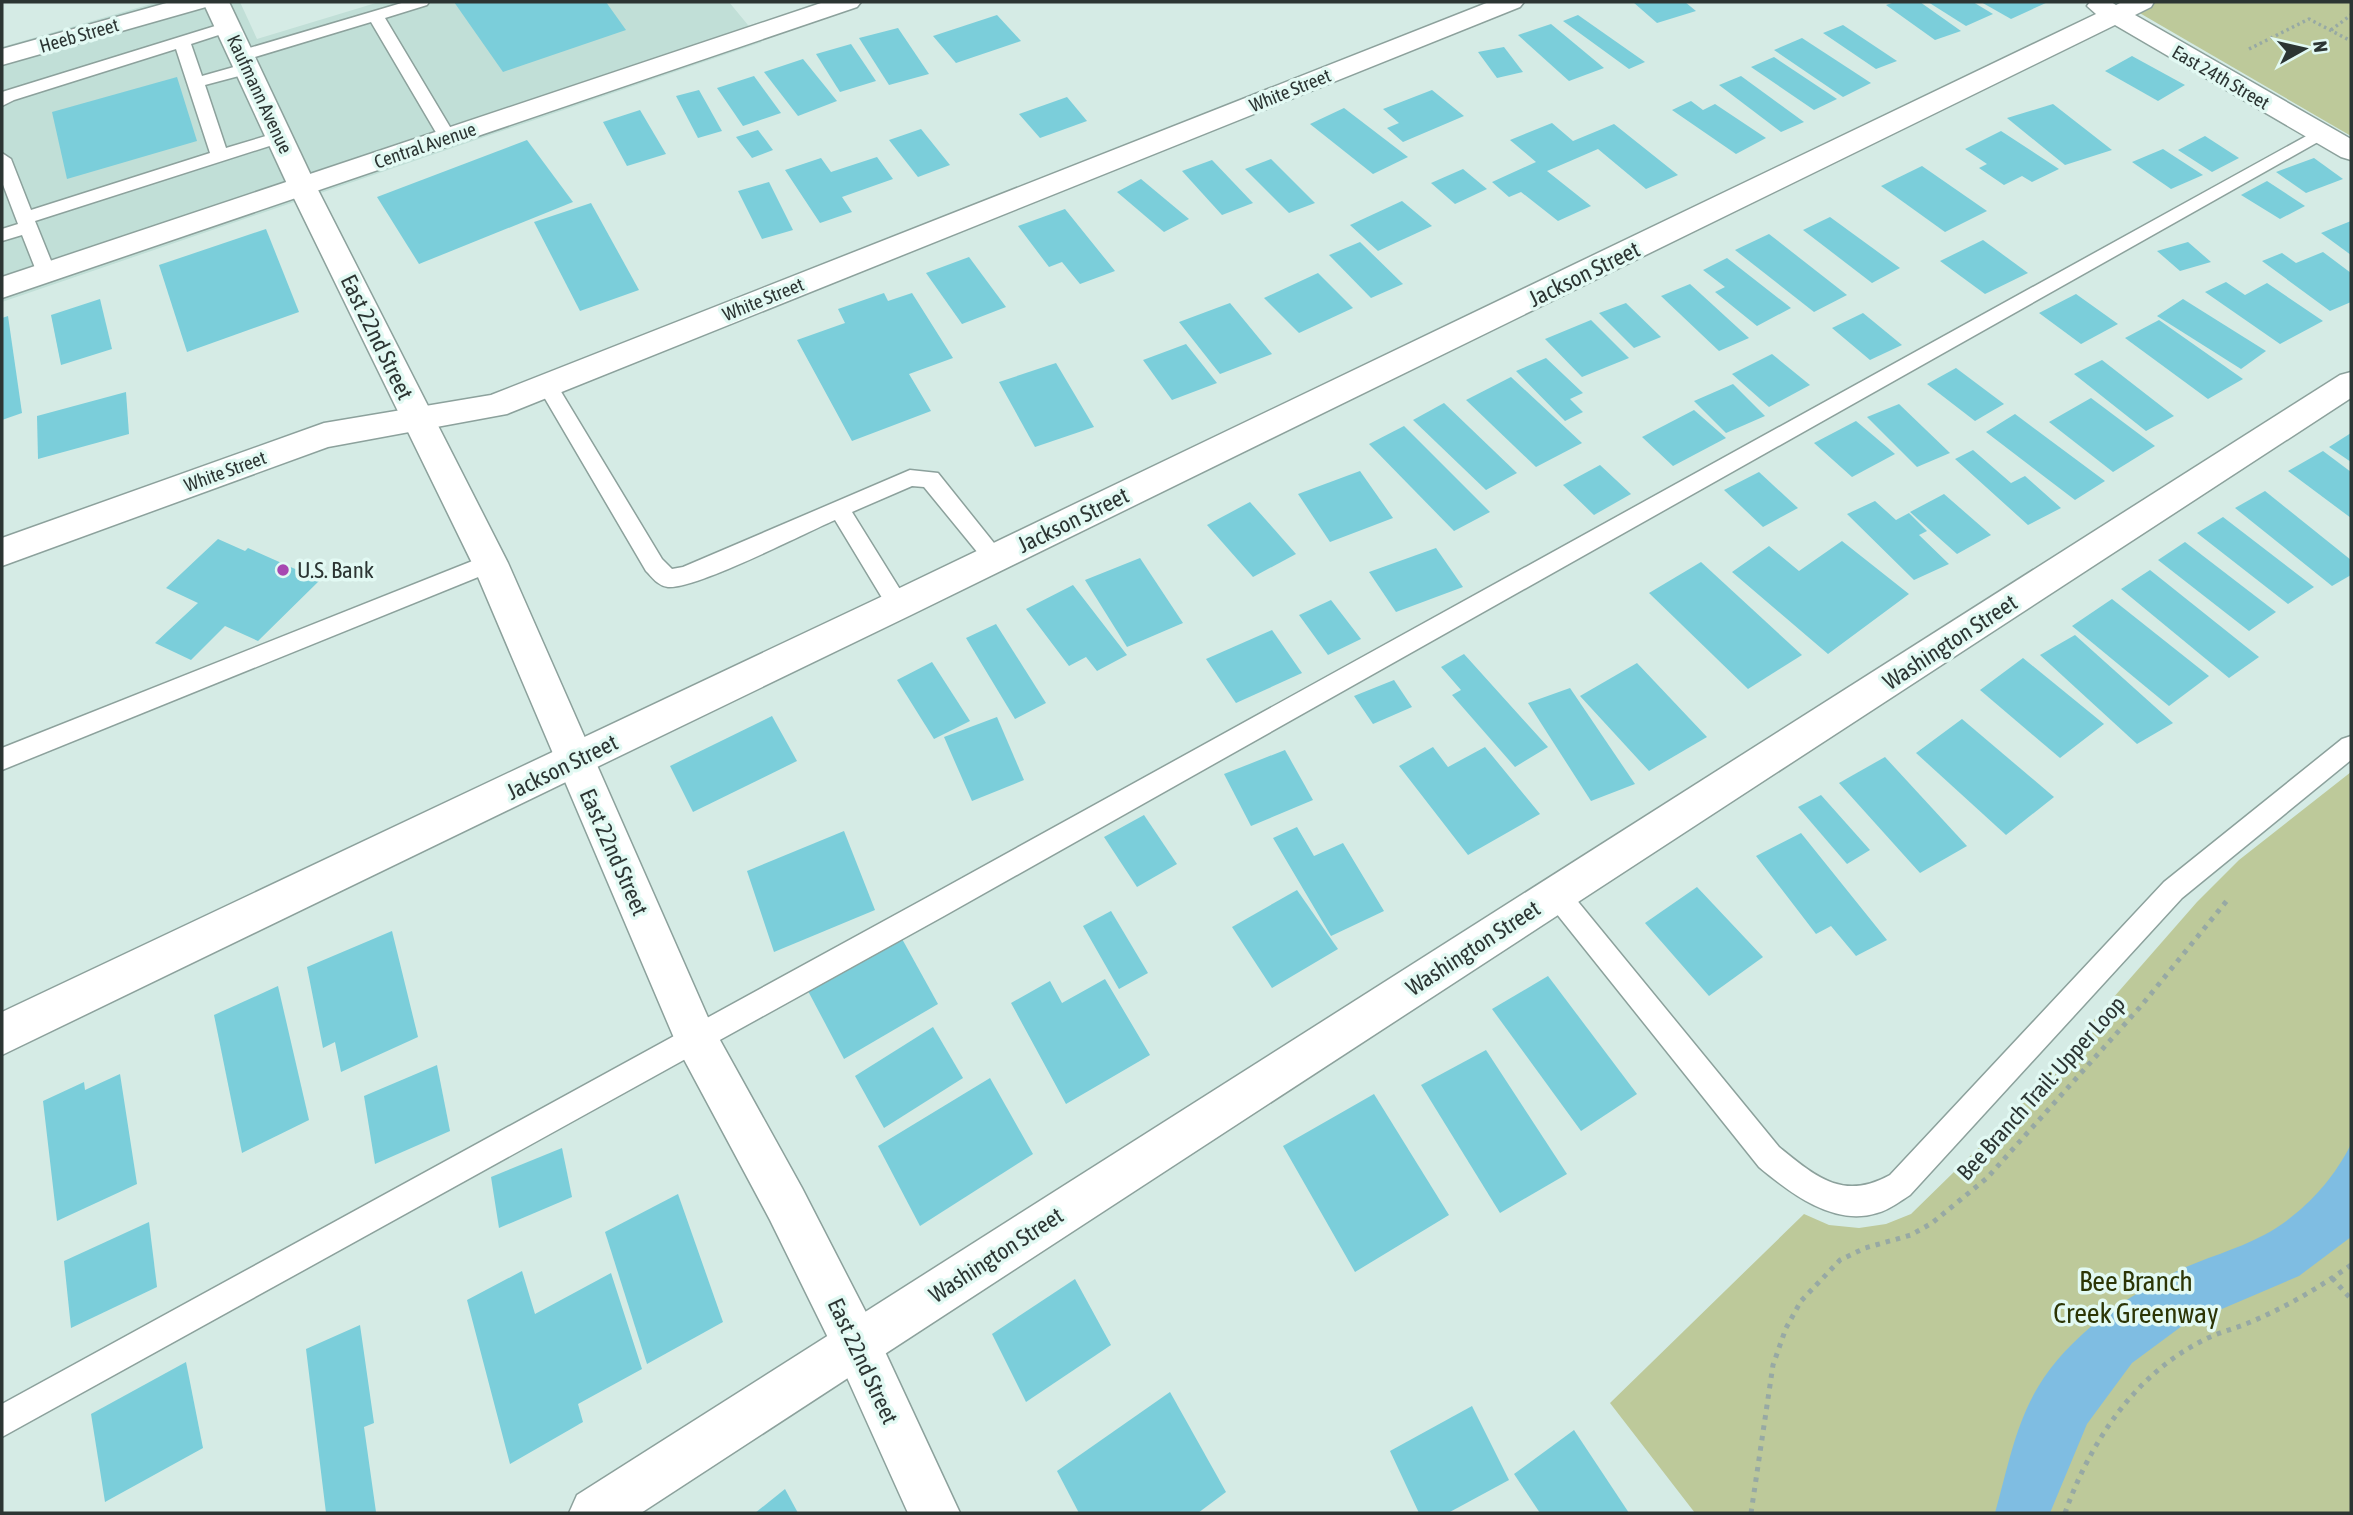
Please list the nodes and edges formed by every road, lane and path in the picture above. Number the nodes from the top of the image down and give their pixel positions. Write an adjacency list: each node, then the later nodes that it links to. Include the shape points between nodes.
1 (197, 2): 14 (street, Heeb Street)
2 (216, 2): 9 (street, Kaufmann Avenue)
3 (421, 2): 8 (lane)
4 (848, 2): 20 (street, Central Avenue)
5 (1511, 2): 30 (street, White Street)
6 (2117, 7): 18 (street, East 24th Street); 34 (street, Jackson Street)
7 (2351, 15): 10 (path)
8 (376, 16): 15 (lane); 20 (lane)
9 (229, 27): 12 (lane); 15 (street, Kaufmann Avenue)
10 (2331, 30): 11 (path); 13 (path, via 2309,19)
11 (2351, 41)
12 (182, 42): 16 (lane); 17 (lane)
13 (2239, 55)
14 (2, 57)
15 (245, 62): 16 (lane); 19 (street, Kaufmann Avenue)
16 (195, 83): 22 (lane)
17 (2, 101)
18 (2319, 134): 21 (street, East 24th Street); 43 (lane)
19 (279, 137): 22 (lane); 24 (street, Kaufmann Avenue)
20 (447, 137): 24 (street, Central Avenue)
21 (2351, 151)
22 (220, 156): 25 (lane)
23 (3, 167): 25 (lane)
24 (302, 186): 27 (street, Central Avenue); 31 (street, East 22nd Street)
25 (26, 222): 26 (lane); 27 (lane)
26 (2, 235)
27 (46, 273): 28 (street, Central Avenue)
28 (2, 288)
29 (2351, 383): 41 (street, Washington Street)
30 (547, 386): 31 (street, White Street, via 496,406); 32 (lane, via 654,565 667,578 686,576)
31 (418, 421): 33 (street, White Street, via 324,435); 35 (street, East 22nd Street)
32 (839, 509): 34 (lane, via 911,478 930,479); 36 (lane)
33 (2, 552)
34 (995, 558): 36 (street, Jackson Street)
35 (490, 563): 38 (lane); 39 (street, East 22nd Street)
36 (898, 605): 39 (street, Jackson Street)
37 (2351, 746): 41 (lane, via 2174,890 1900,1185 1875,1199 1848,1201 1823,1194 1796,1180 1769,1157)
38 (2, 759)
39 (574, 761): 42 (street, Jackson Street); 43 (street, East 22nd Street)
40 (2237, 890): 51 (path, Bee Branch Trail: Upper Loop, via 2141,1006 1987,1178 1911,1235 1840,1260 1801,1301 1773,1364)
41 (1557, 895): 47 (street, Washington Street)
42 (2, 1034)
43 (695, 1037): 47 (street, East 22nd Street); 48 (lane)
44 (2351, 1265): 45 (path)
45 (2332, 1278): 46 (path); 52 (path, via 2295,1303 2196,1343 2149,1376 2116,1415 2074,1483)
46 (2351, 1299)
47 (857, 1345): 49 (street, Washington Street); 50 (street, East 22nd Street)
48 (2, 1421)
49 (595, 1513)
50 (934, 1513)
51 (1751, 1513)
52 (2065, 1513)

